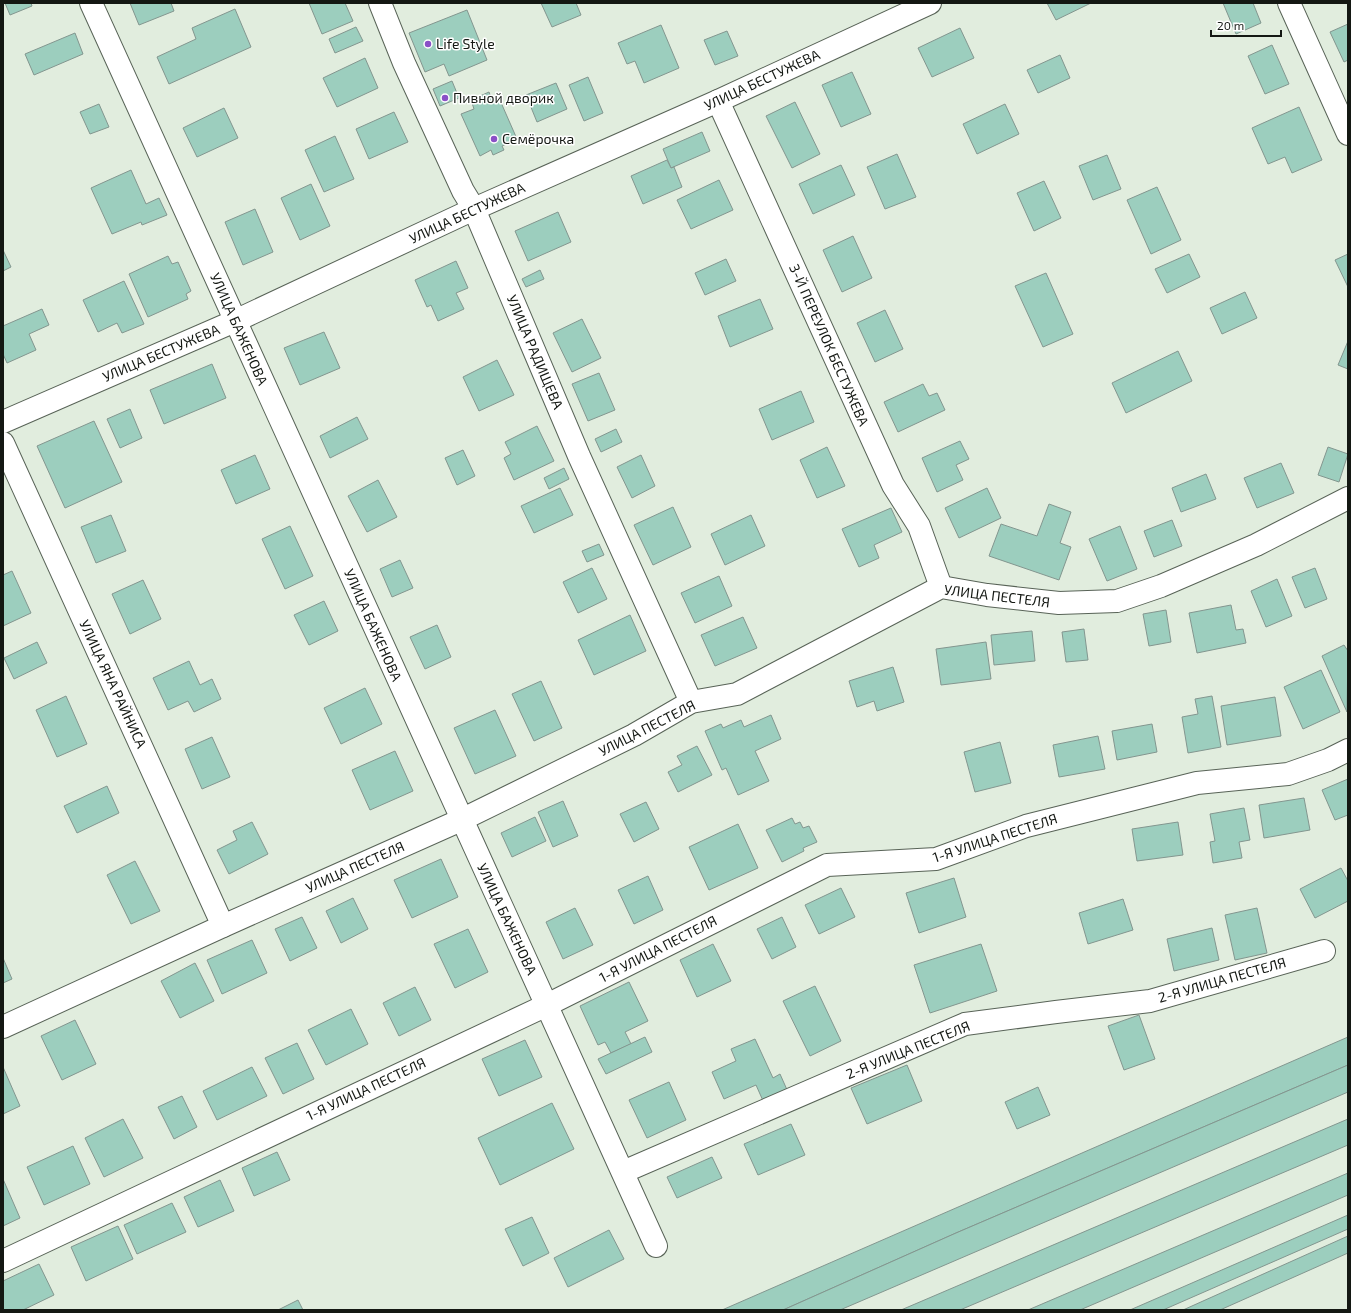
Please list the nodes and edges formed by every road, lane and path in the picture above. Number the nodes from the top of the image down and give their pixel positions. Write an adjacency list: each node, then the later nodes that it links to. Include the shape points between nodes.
1 (90, 3): 8 (street, УЛИЦА БАЖЕНОВА)
2 (380, 3): 7 (street, УЛИЦА РАДИЩЕВА, via 404,63 463,192)
3 (930, 3): 5 (street, УЛИЦА БЕСТУЖЕВА)
4 (1289, 3): 6 (street)
5 (718, 101): 7 (street, УЛИЦА БЕСТУЖЕВА); 12 (street, 3-Й ПЕРЕУЛОК БЕСТУЖЕВА, via 893,485 920,526)
6 (1348, 134)
7 (474, 209): 8 (street, УЛИЦА БЕСТУЖЕВА); 13 (street, УЛИЦА РАДИЩЕВА, via 580,456)
8 (235, 321): 9 (street, УЛИЦА БЕСТУЖЕВА); 15 (street, УЛИЦА БАЖЕНОВА)
9 (3, 422)
10 (3, 443): 16 (street, УЛИЦА ЯНА РАЙНИСА)
11 (1348, 498): 12 (street, УЛИЦА ПЕСТЕЛЯ, via 1256,545 1161,586 1117,601 1059,603)
12 (941, 587): 13 (street, УЛИЦА ПЕСТЕЛЯ, via 737,694)
13 (691, 702): 15 (street, УЛИЦА ПЕСТЕЛЯ, via 634,735)
14 (1348, 750): 18 (street, 1-Я УЛИЦА ПЕСТЕЛЯ, via 1288,774 1197,783 1026,826 936,859 827,865)
15 (461, 820): 16 (street, УЛИЦА ПЕСТЕЛЯ); 18 (street, УЛИЦА БАЖЕНОВА)
16 (223, 926): 19 (street, УЛИЦА ПЕСТЕЛЯ)
17 (1324, 951): 20 (street, 2-Я УЛИЦА ПЕСТЕЛЯ, via 1150,1001 965,1024)
18 (547, 1005): 20 (street, УЛИЦА БАЖЕНОВА); 22 (street, 1-Я УЛИЦА ПЕСТЕЛЯ)
19 (3, 1027)
20 (622, 1172): 21 (street, УЛИЦА БАЖЕНОВА)
21 (656, 1246)
22 (3, 1261)

